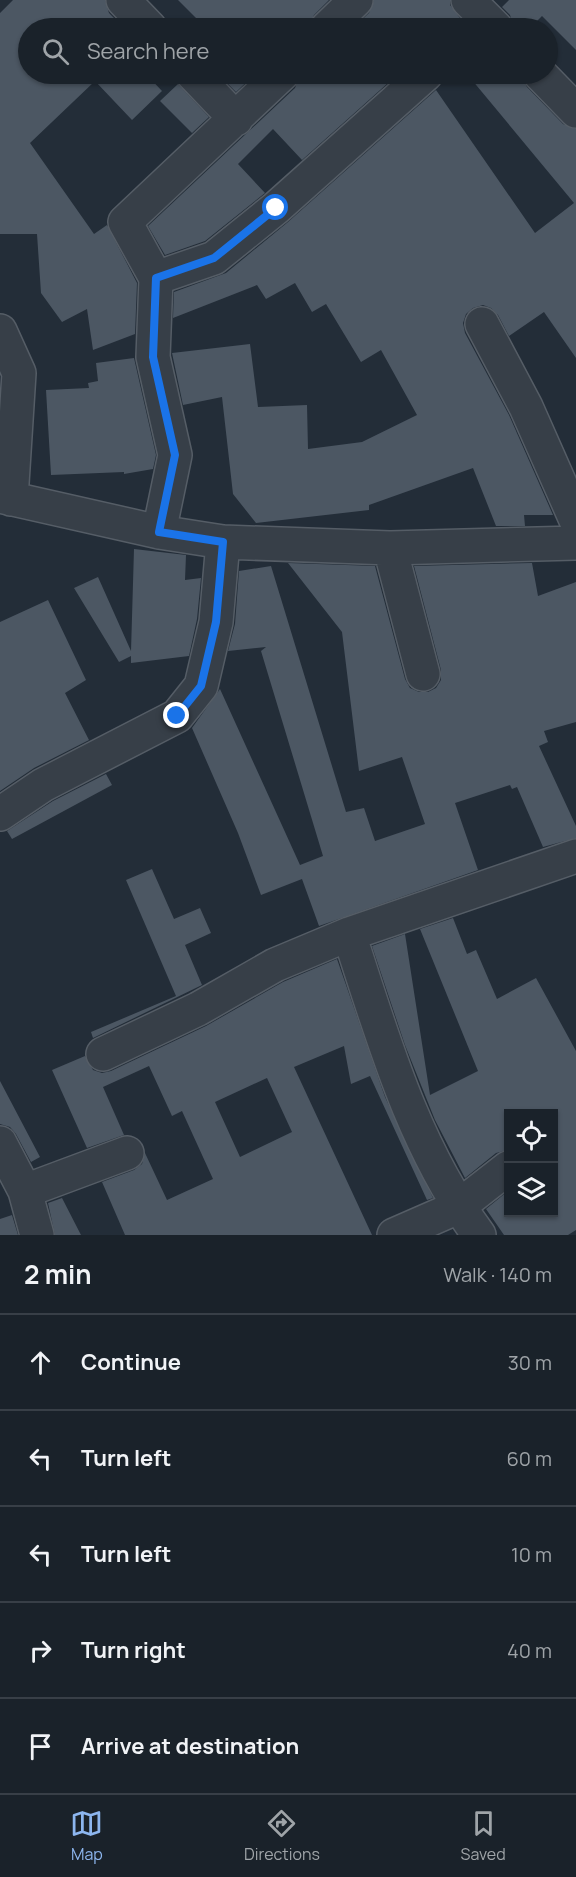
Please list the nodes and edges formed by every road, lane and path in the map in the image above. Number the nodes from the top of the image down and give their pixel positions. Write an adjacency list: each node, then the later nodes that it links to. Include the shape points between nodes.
1 (123, 0): 3 (street)
2 (356, 0): 4 (street)
3 (140, 18)
4 (337, 18)
5 (203, 84): 10 (street)
6 (272, 84): 10 (street)
7 (415, 84): 11 (street, via 214,258)
8 (550, 84): 9 (street)
9 (576, 111)
10 (236, 119): 11 (street, via 125,222)
11 (156, 278): 16 (street, via 153,357 175,455)
12 (482, 324): 15 (street, via 526,407)
13 (0, 331): 14 (street, via 19,373)
14 (5, 497): 16 (street)
15 (576, 520)
16 (159, 532): 17 (street)
17 (223, 542): 19 (street); 21 (street, via 216,622 201,686 177,716 43,785)
18 (576, 543): 19 (street)
19 (390, 548): 20 (street)
20 (423, 674)
21 (0, 814)
22 (576, 856): 23 (street)
23 (349, 934): 24 (street, via 275,965 198,1009); 29 (street, via 408,1107 430,1158)
24 (103, 1054)
25 (0, 1143): 28 (street)
26 (127, 1152): 28 (street)
27 (504, 1171): 29 (street)
28 (25, 1191): 30 (street)
29 (458, 1207): 31 (street); 32 (street)
30 (37, 1235)
31 (394, 1235)
32 (478, 1235)

